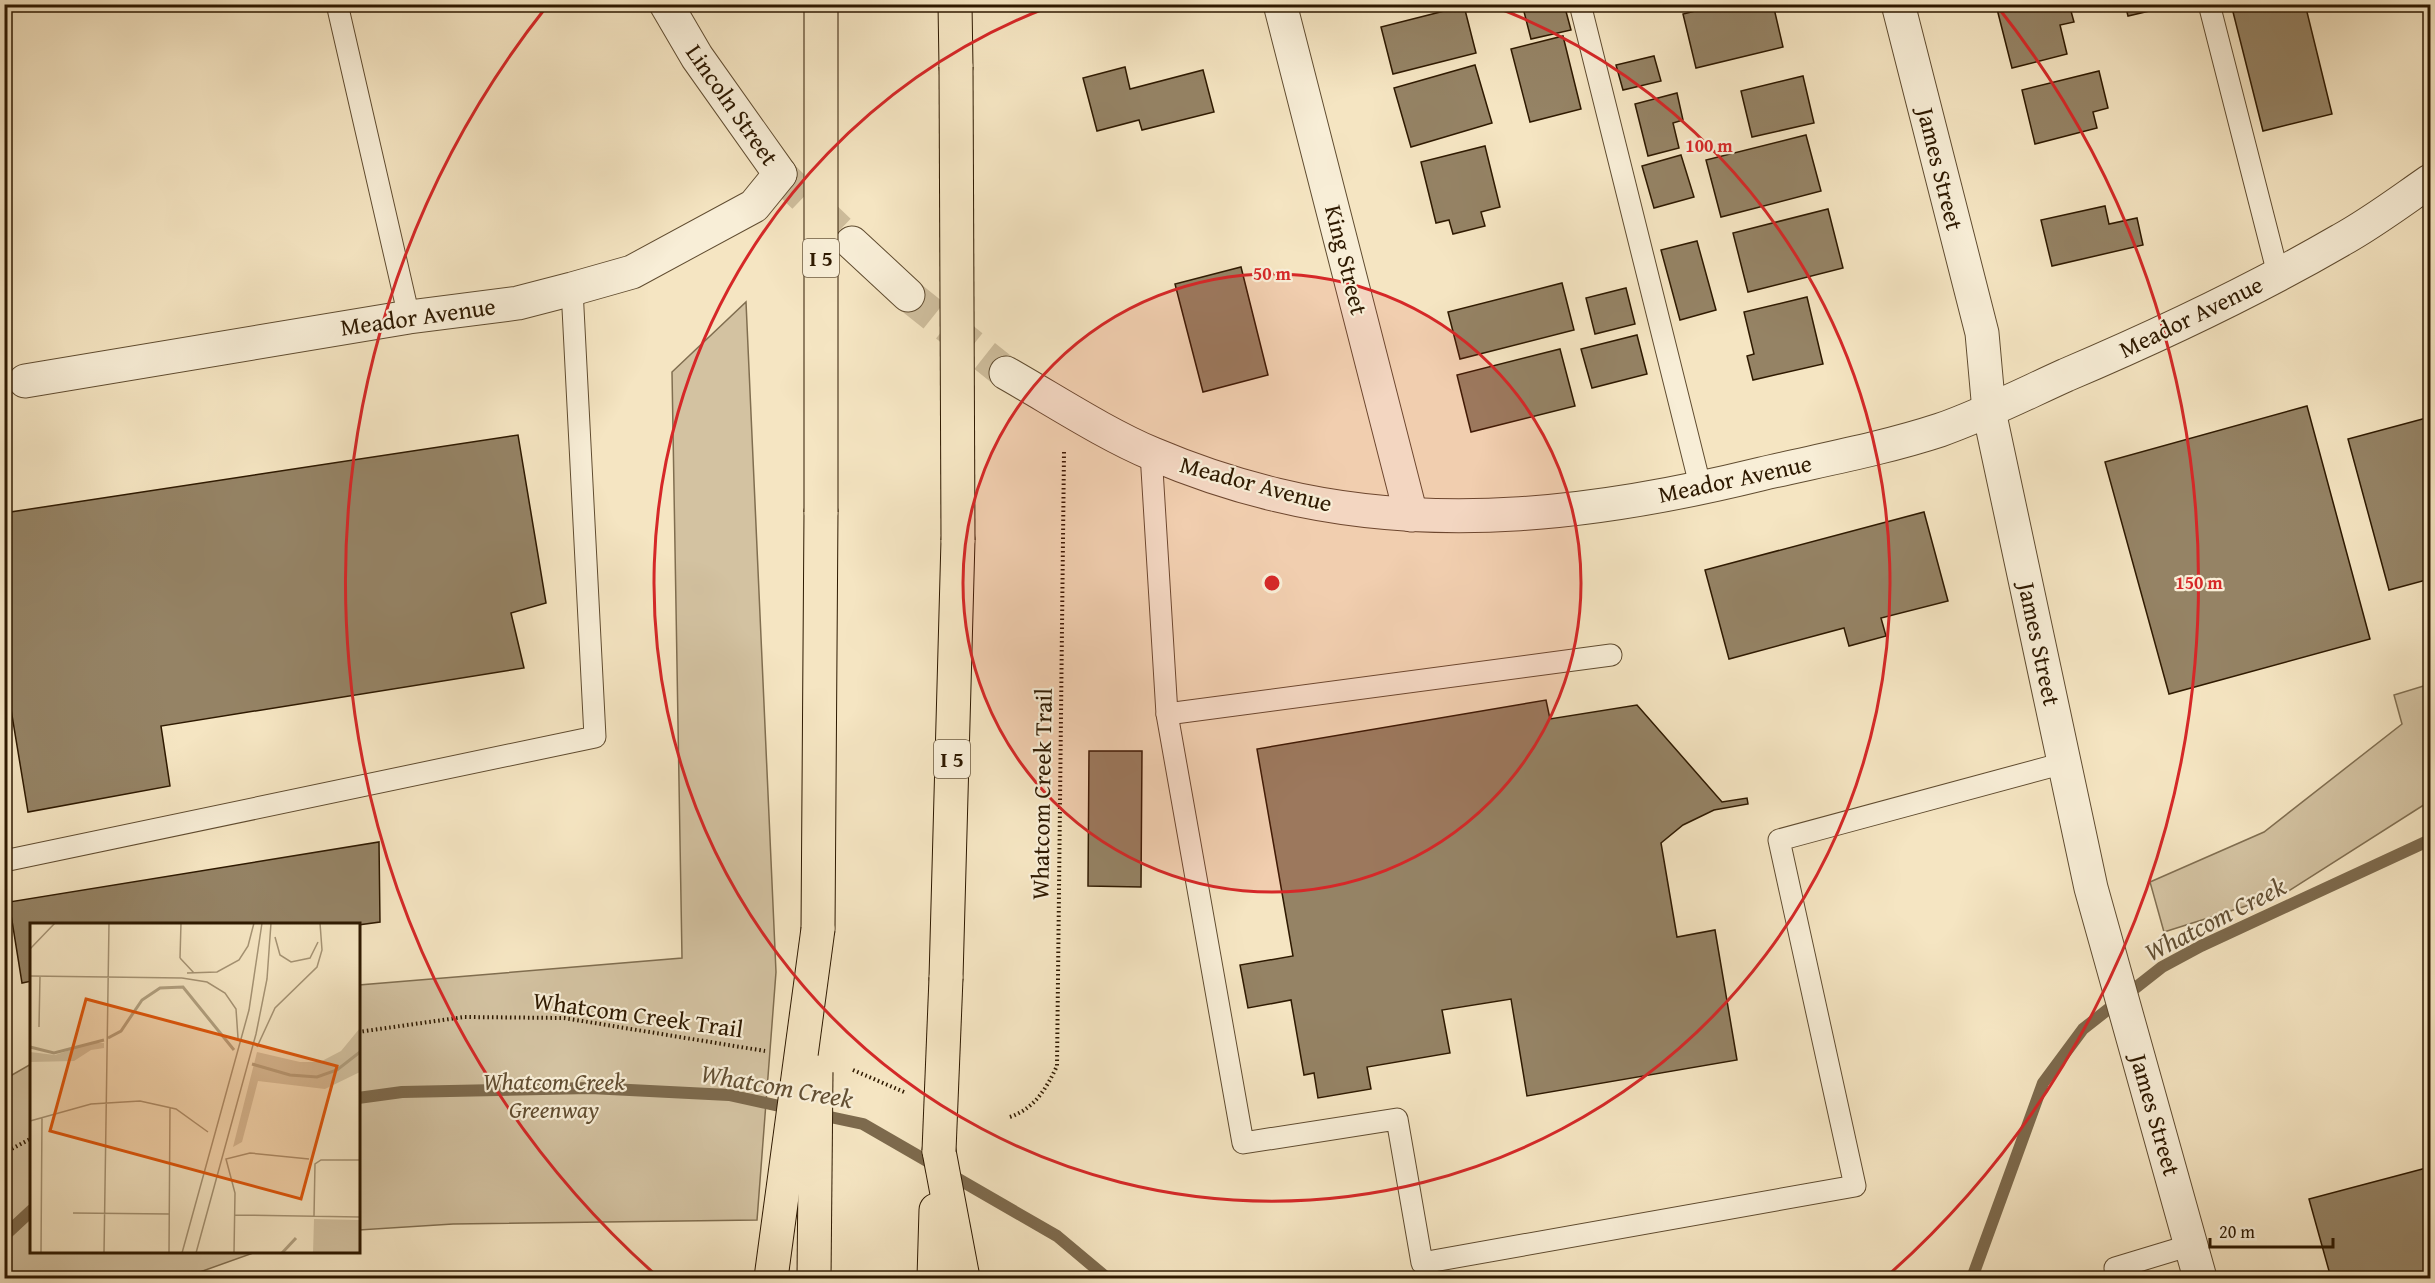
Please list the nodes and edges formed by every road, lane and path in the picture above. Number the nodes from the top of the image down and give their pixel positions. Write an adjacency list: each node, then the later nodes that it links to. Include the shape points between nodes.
1 (337, 4): 15 (lane)
2 (666, 4): 9 (street, Lincoln Street, via 697,57)
3 (821, 4): 27 (highway, I 5, bridge)
4 (955, 4): 34 (highway, I 5, bridge, via 958,540)
5 (1280, 4): 22 (street, King Street)
6 (1580, 4): 21 (lane)
7 (1898, 4): 18 (street, James Street, via 1982,333)
8 (2209, 4): 12 (lane)
9 (780, 174): 13 (street, Meador Avenue, via 754,206 632,272)
10 (2430, 181): 12 (street, Meador Avenue, via 2344,239)
11 (852, 243): 14 (street)
12 (2278, 274): 18 (street, Meador Avenue)
13 (572, 289): 15 (street, Meador Avenue, via 518,303); 26 (lane, via 595,737)
14 (908, 295)
15 (409, 317): 17 (street, Meador Avenue)
16 (1006, 373): 20 (street, Meador Avenue)
17 (15, 381)
18 (1989, 411): 21 (street, Meador Avenue, via 1937,430); 25 (street, James Street)
19 (1064, 450): 32 (path, Whatcom Creek Trail, via 1057,1066 1044,1094)
20 (1151, 453): 22 (street, Meador Avenue, via 1278,495 1354,510); 24 (lane)
21 (1701, 489): 22 (street, Meador Avenue, via 1535,514)
22 (1411, 515)
23 (1611, 655): 24 (lane)
24 (1167, 714): 25 (lane, via 1243,1143 1397,1119 1422,1263 1855,1186 1779,840)
25 (2064, 763): 36 (street, James Street, via 2091,888)
26 (4, 861)
27 (818, 929): 37 (highway, bridge); 38 (highway, I 5, bridge)
28 (360, 1032): 29 (path, Whatcom Creek Trail, via 464,1017 564,1018)
29 (770, 1052)
30 (852, 1070): 31 (path)
31 (907, 1093)
32 (1010, 1117)
33 (30, 1139): 35 (path)
34 (939, 1152): 39 (highway, I 5); 40 (highway)
35 (4, 1153)
36 (2191, 1245): 41 (lane, via 2115,1268); 42 (street, James Street)
37 (771, 1278)
38 (814, 1278)
39 (934, 1278)
40 (963, 1278)
41 (2116, 1278)
42 (2200, 1278)

